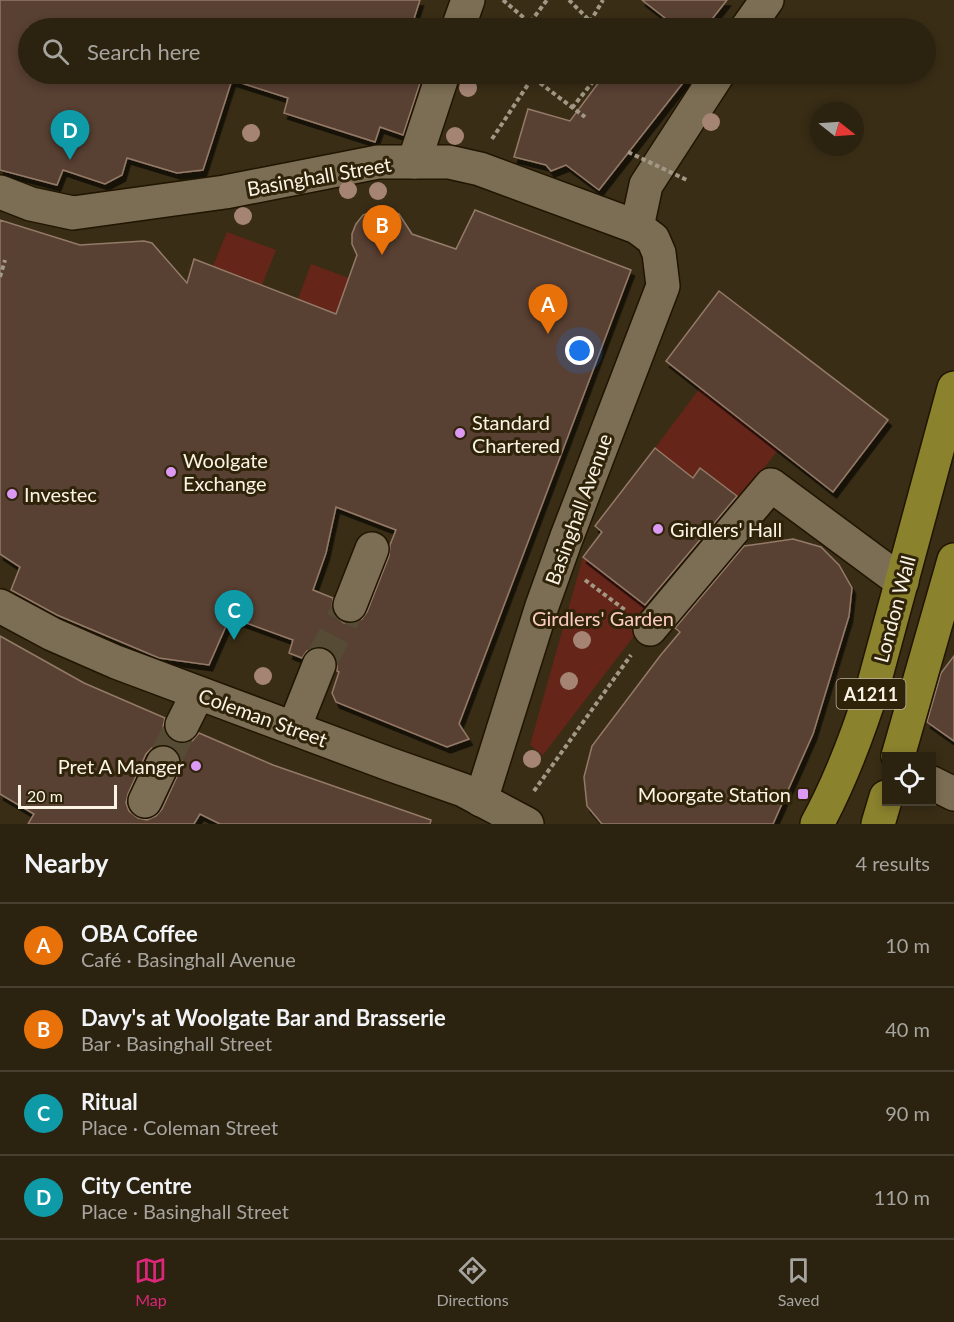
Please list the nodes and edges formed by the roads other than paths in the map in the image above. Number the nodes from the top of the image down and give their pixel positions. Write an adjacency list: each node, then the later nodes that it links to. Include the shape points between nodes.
1 (440, 84): 3 (street)
2 (712, 84): 5 (street, via 646,185)
3 (414, 162): 4 (street, Basinghall Street, via 378,162 225,192 73,213); 5 (street, Basinghall Street, via 468,166)
4 (0, 192)
5 (637, 227): 21 (street, Basinghall Avenue, via 652,239 659,253 663,286 542,606)
6 (954, 388): 9 (main road, London Wall / A1211)
7 (372, 549): 10 (street)
8 (954, 560): 17 (main road, A1211)
9 (902, 582): 12 (street, via 771,485); 25 (main road, London Wall / A1211, via 859,732)
10 (350, 605)
11 (0, 606): 14 (street, Coleman Street, via 52,634)
12 (650, 629)
13 (319, 665): 16 (street)
14 (198, 693): 15 (street); 16 (street, Coleman Street)
15 (183, 725)
16 (294, 728): 21 (street, Coleman Street, via 455,786)
17 (899, 752)
18 (163, 763): 22 (street)
19 (936, 785): 20 (street)
20 (954, 794)
21 (481, 800): 24 (street, Coleman Street)
22 (146, 801)
23 (883, 806): 26 (main road)
24 (528, 811)
25 (817, 824)
26 (878, 824)

